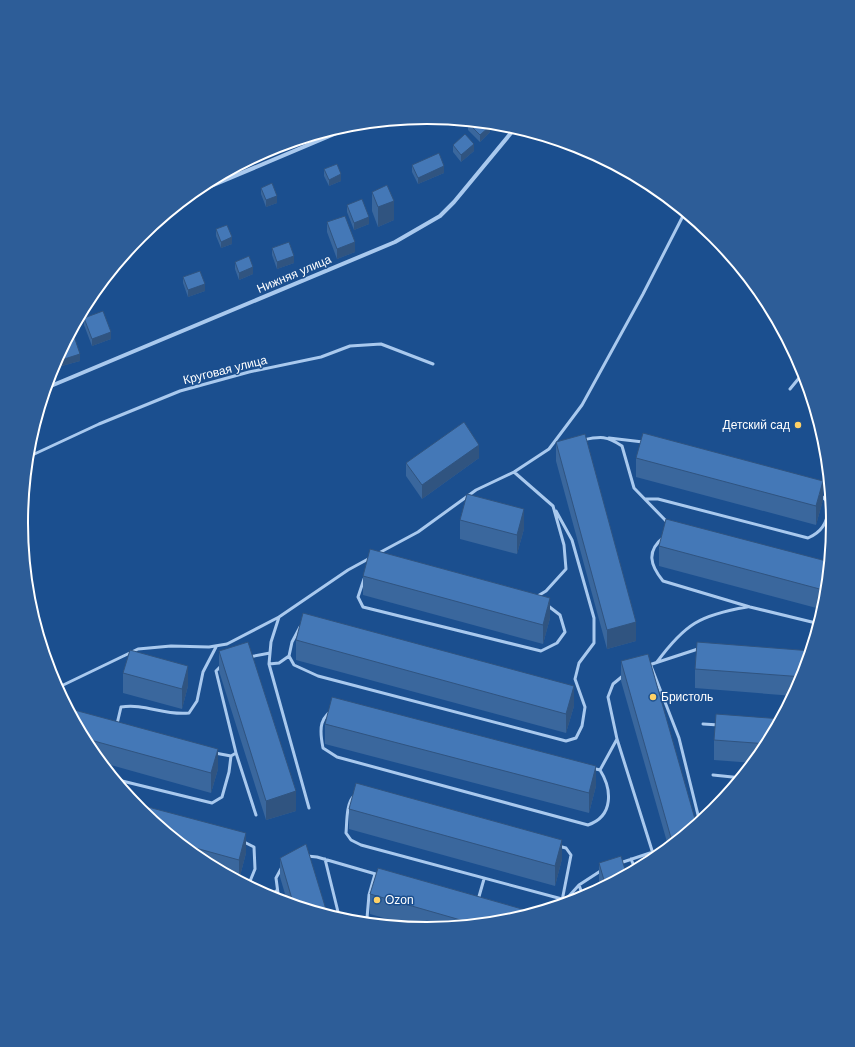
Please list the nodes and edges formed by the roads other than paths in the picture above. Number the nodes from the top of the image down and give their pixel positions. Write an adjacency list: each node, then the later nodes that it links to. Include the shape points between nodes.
1 (511, 133): 7 (street, Нижняя улица, via 440,216 395,242)
2 (326, 138): 3 (street)
3 (223, 181)
4 (683, 216): 13 (lane, via 582,405)
5 (433, 364): 14 (lane, Круговая улица, via 380,344 350,346 320,357 248,372 180,391)
6 (799, 378): 8 (lane)
7 (53, 385)
8 (790, 389)
9 (609, 438): 10 (lane, via 595,437); 11 (lane); 17 (lane, via 622,446 634,488)
10 (580, 441)
11 (644, 442)
12 (557, 447): 13 (lane)
13 (549, 449): 15 (lane)
14 (34, 454)
15 (514, 472): 19 (lane); 23 (lane, via 476,490 418,532)
16 (818, 494): 18 (lane)
17 (645, 499): 20 (lane, via 658,499 808,538 817,534); 21 (lane)
18 (826, 500)
19 (553, 506): 27 (lane, via 564,545 566,569 546,591 535,598); 46 (lane, via 572,540 594,618 594,643 579,663 575,679)
20 (827, 520)
21 (671, 529)
22 (670, 534): 29 (lane, via 657,543 651,558 654,570 663,581)
23 (370, 558): 24 (lane); 25 (lane); 30 (lane)
24 (378, 559)
25 (368, 564)
26 (364, 577): 28 (lane, via 358,597 363,607 540,651 557,643 564,632 560,616)
27 (540, 601)
28 (545, 604)
29 (750, 607): 32 (lane); 38 (lane, via 704,617 690,625)
30 (279, 617): 33 (lane, via 227,644); 35 (lane)
31 (302, 623): 36 (lane, via 292,642)
32 (814, 623)
33 (217, 646): 44 (lane, via 138,649); 49 (lane, via 212,651 203,672 197,701 188,713 175,715 132,705 121,706)
34 (709, 648): 38 (lane, via 701,648)
35 (270, 653): 37 (lane); 40 (lane)
36 (289, 656): 40 (lane, via 279,663); 46 (lane, via 294,665 318,676 566,741 576,738 582,726 585,707)
37 (247, 657)
38 (657, 662): 41 (lane)
39 (226, 663): 52 (lane, via 216,671)
40 (269, 664): 59 (lane)
41 (650, 664): 42 (lane); 61 (lane, via 679,738)
42 (644, 666)
43 (625, 674): 50 (lane, via 613,684 608,697)
44 (62, 685)
45 (572, 692): 46 (lane)
46 (580, 694)
47 (703, 724): 48 (lane)
48 (725, 726)
49 (116, 728)
50 (617, 739): 54 (lane); 64 (lane)
51 (208, 752): 53 (lane)
52 (236, 753): 53 (lane); 60 (lane)
53 (231, 756): 57 (lane, via 222,797 212,803)
54 (600, 770): 54 (lane, via 338,706 328,711 319,730 323,748 337,757 588,825 598,822 607,807 609,791)
55 (713, 775): 56 (lane)
56 (736, 777)
57 (122, 781)
58 (357, 793): 74 (lane, via 352,798 348,811 346,833 351,840)
59 (309, 808)
60 (256, 815)
61 (698, 817)
62 (241, 840): 75 (lane, via 254,847 255,868)
63 (554, 845): 81 (lane, via 566,848 571,855)
64 (653, 852): 67 (lane)
65 (305, 856): 66 (lane)
66 (325, 859): 72 (lane); 84 (lane)
67 (631, 859): 69 (lane); 70 (lane)
68 (286, 862): 77 (lane, via 276,878)
69 (617, 864)
70 (634, 865)
71 (605, 868): 76 (lane)
72 (375, 874): 73 (lane); 85 (lane, via 369,895)
73 (382, 876)
74 (484, 879): 81 (lane); 82 (lane)
75 (250, 881)
76 (579, 885): 78 (lane); 80 (lane)
77 (276, 891)
78 (582, 892)
79 (471, 898): 82 (lane)
80 (568, 898)
81 (562, 899)
82 (478, 900): 83 (lane)
83 (485, 902)
84 (338, 912)
85 (368, 919)

